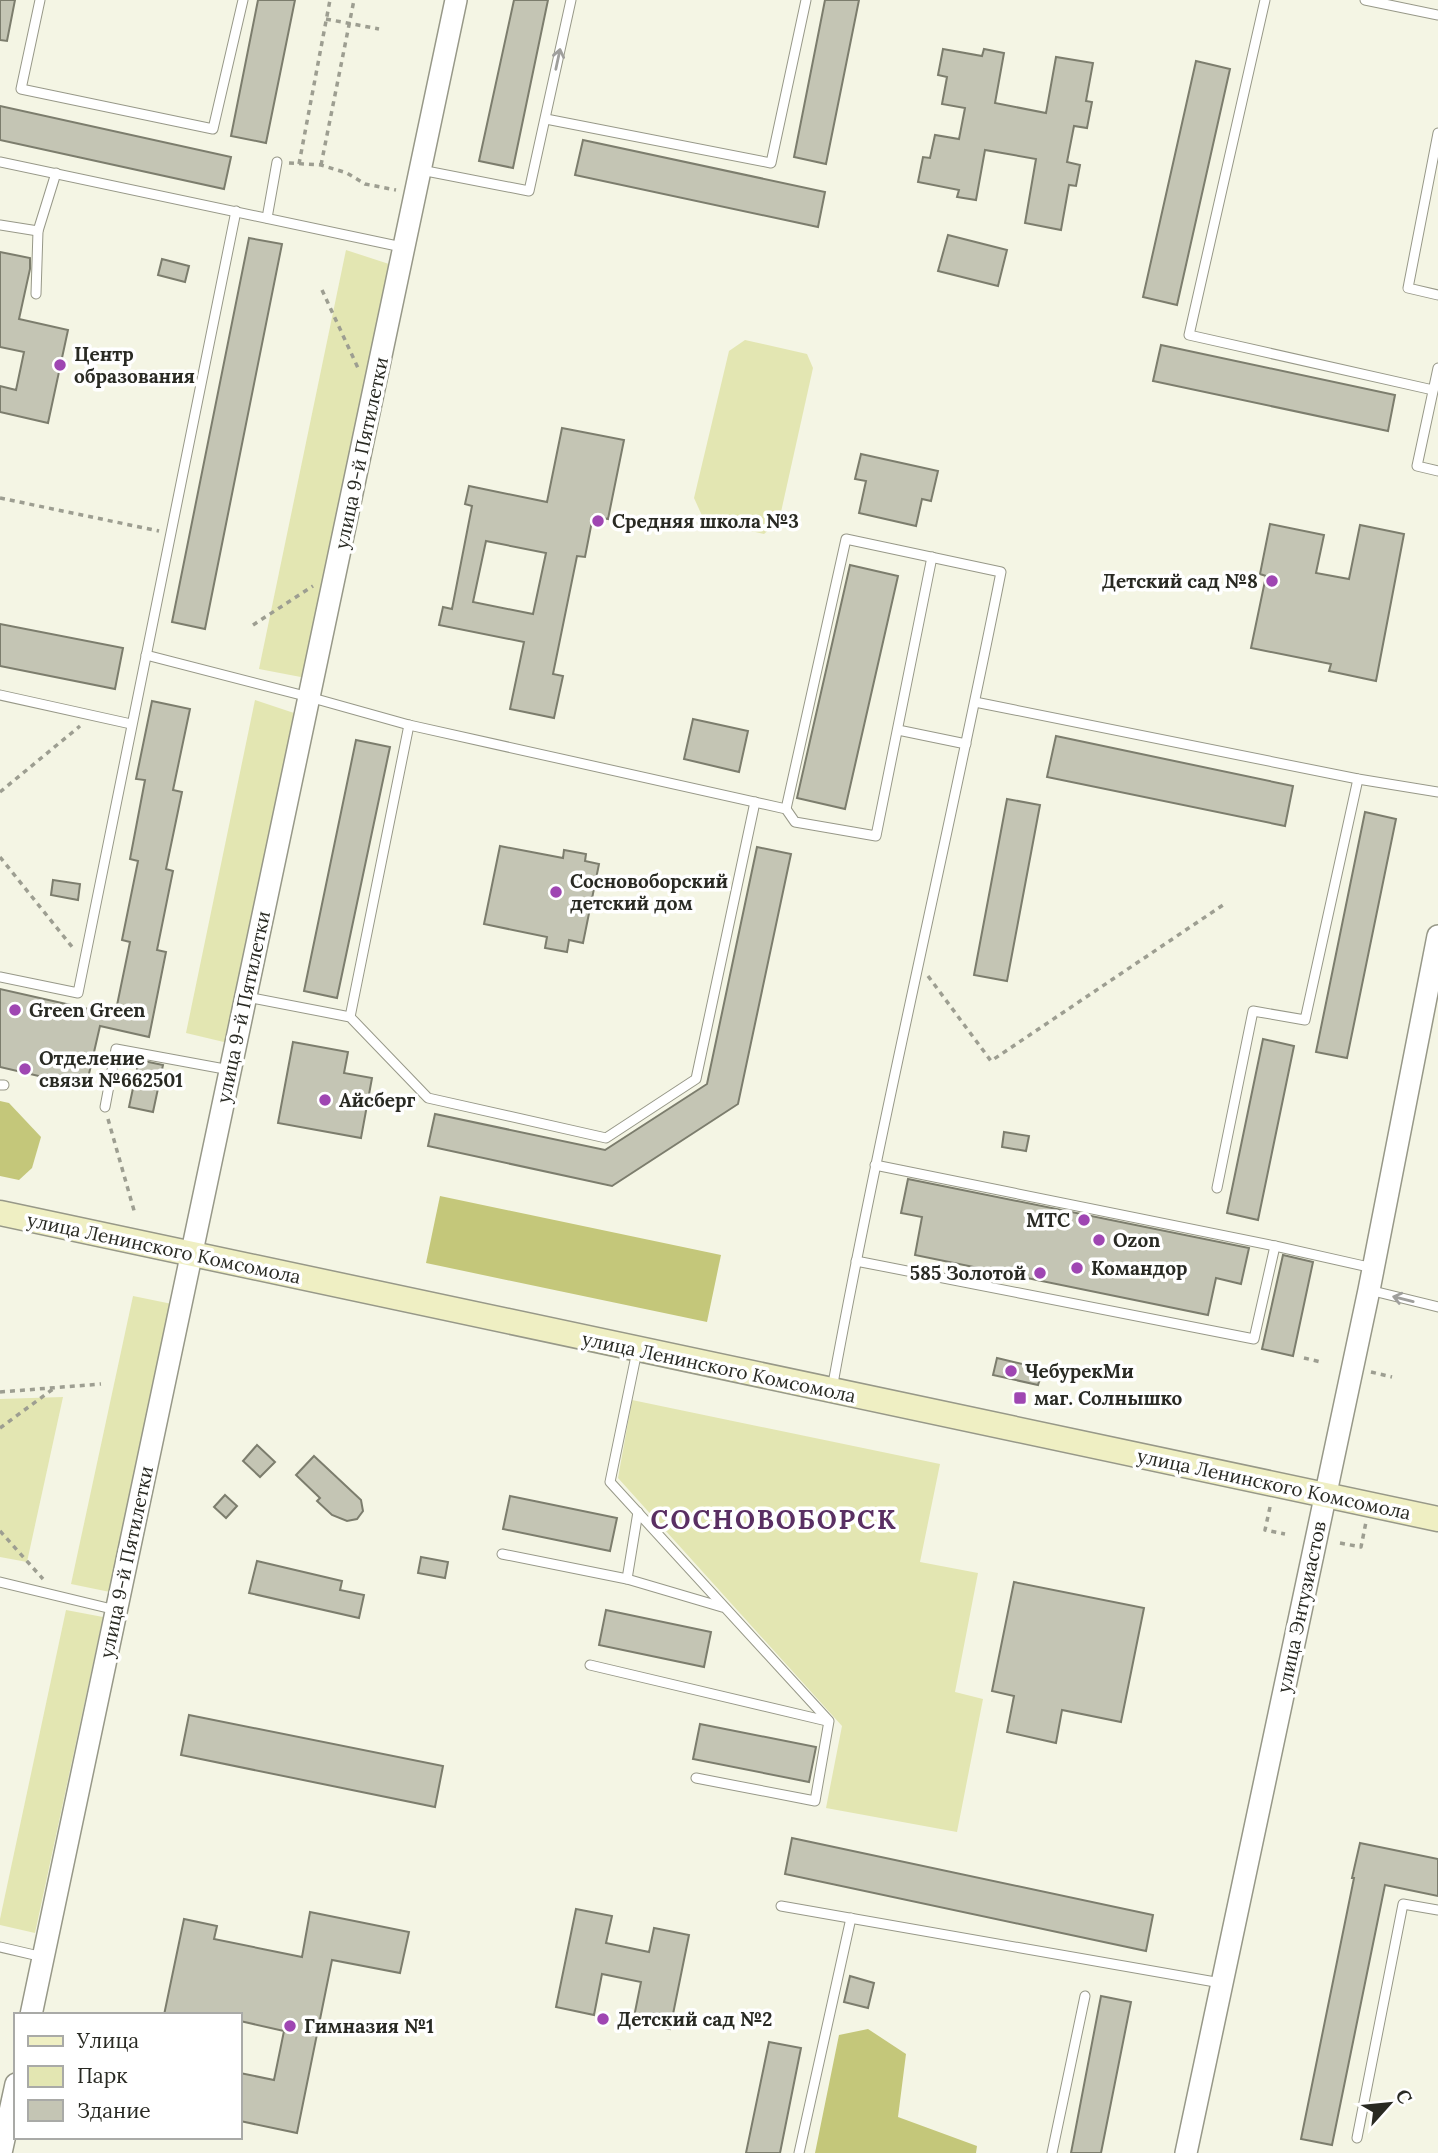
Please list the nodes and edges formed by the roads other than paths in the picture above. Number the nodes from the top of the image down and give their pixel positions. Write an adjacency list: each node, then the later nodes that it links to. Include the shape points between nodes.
1 (40, 0): 2 (lane, via 22,89 213,130)
2 (243, 0)
3 (456, 0): 13 (street, улица 9-й Пятилетки)
4 (570, 0): 9 (lane, one-way to 4)
5 (806, 0): 9 (lane, via 771,163)
6 (1265, 0): 23 (lane, via 1189,335)
7 (1365, 0): 8 (lane)
8 (1438, 15)
9 (546, 119): 13 (lane, via 529,191)
10 (1438, 133): 21 (lane, via 1408,288)
11 (0, 162): 14 (lane)
12 (277, 162): 16 (lane)
13 (420, 170): 19 (street, улица 9-й Пятилетки)
14 (56, 173): 15 (lane); 18 (lane)
15 (236, 211): 16 (lane); 26 (lane)
16 (267, 218): 19 (lane)
17 (0, 225): 18 (lane)
18 (38, 231): 20 (lane)
19 (404, 248): 28 (street, улица 9-й Пятилетки)
20 (36, 294)
21 (1438, 295)
22 (1438, 368): 23 (lane)
23 (1433, 390): 24 (lane, via 1417,466)
24 (1438, 471)
25 (932, 557): 29 (lane, via 1001,572); 32 (lane); 37 (lane, via 846,539)
26 (146, 655): 28 (lane); 30 (lane)
27 (0, 695): 30 (lane)
28 (309, 697): 31 (lane); 40 (street, улица 9-й Пятилетки)
29 (975, 702): 33 (lane); 34 (lane)
30 (131, 724): 39 (lane, via 78,993)
31 (409, 725): 36 (lane); 41 (lane)
32 (898, 730): 33 (lane); 37 (lane, via 876,836 795,822)
33 (966, 744): 44 (lane)
34 (1358, 779): 35 (lane); 45 (lane, via 1305,1020 1253,1011)
35 (1438, 792)
36 (755, 802): 37 (lane); 41 (lane, via 696,1079 606,1138 428,1098)
37 (786, 809)
38 (1438, 936): 50 (street, улица Энтузиастов)
39 (0, 977)
40 (246, 997): 41 (lane); 42 (street, улица 9-й Пятилетки)
41 (350, 1017)
42 (230, 1070): 43 (lane, via 116,1049); 48 (street, улица 9-й Пятилетки)
43 (105, 1107)
44 (874, 1165): 47 (lane); 49 (lane)
45 (1217, 1188)
46 (0, 1213): 48 (main road, улица Ленинского Комсомола)
47 (1275, 1246): 49 (lane, via 1254,1339); 50 (lane)
48 (191, 1254): 53 (main road, улица Ленинского Комсомола); 62 (street, улица 9-й Пятилетки)
49 (856, 1261): 54 (lane)
50 (1373, 1268): 51 (street, улица Энтузиастов)
51 (1369, 1290): 52 (lane, one-way to 51); 55 (street, улица Энтузиастов)
52 (1438, 1307)
53 (638, 1349): 54 (main road, улица Ленинского Комсомола); 56 (lane, via 610,1482)
54 (832, 1391): 55 (main road, улица Ленинского Комсомола)
55 (1325, 1496): 57 (main road, улица Ленинского Комсомола); 71 (street, улица Энтузиастов)
56 (638, 1512): 59 (lane); 61 (lane)
57 (1438, 1519)
58 (502, 1554): 59 (lane)
59 (627, 1579): 61 (lane)
60 (0, 1582): 62 (lane)
61 (724, 1608): 64 (lane)
62 (116, 1610): 70 (street, улица 9-й Пятилетки)
63 (590, 1665): 64 (lane)
64 (829, 1721): 65 (lane, via 815,1801)
65 (696, 1777)
66 (781, 1906): 68 (lane)
67 (1438, 1910): 75 (lane, via 1403,1903)
68 (851, 1918): 71 (lane); 77 (lane)
69 (0, 1947): 70 (lane)
70 (43, 1957): 73 (street, улица 9-й Пятилетки)
71 (1222, 1983): 79 (street, улица Энтузиастов)
72 (1085, 1996): 78 (lane)
73 (30, 2013)
74 (14, 2093): 76 (street)
75 (1357, 2138)
76 (1, 2153)
77 (799, 2153)
78 (1052, 2153)
79 (1186, 2153)

